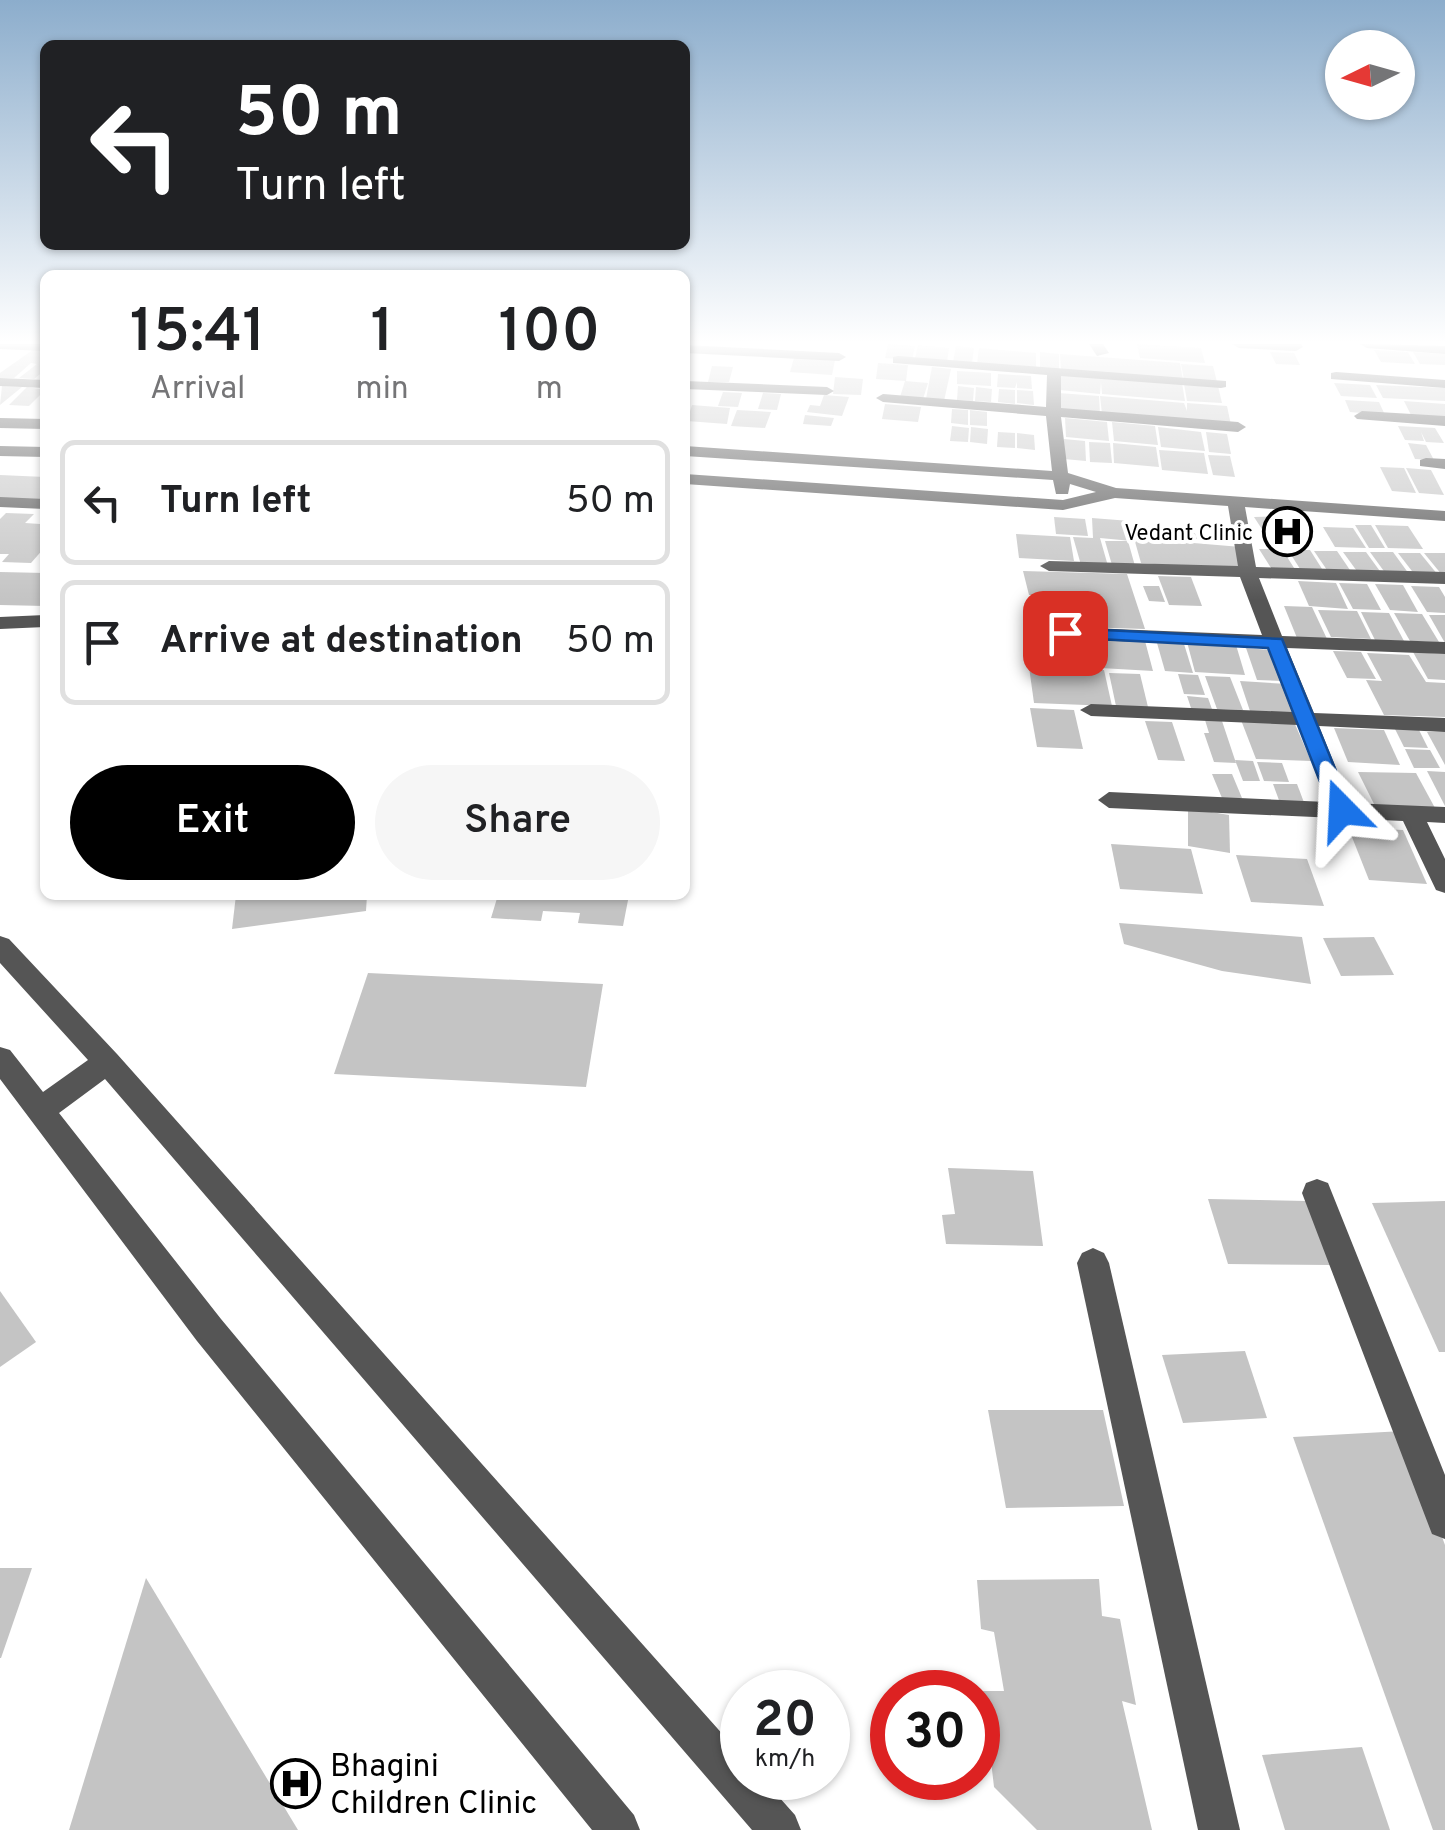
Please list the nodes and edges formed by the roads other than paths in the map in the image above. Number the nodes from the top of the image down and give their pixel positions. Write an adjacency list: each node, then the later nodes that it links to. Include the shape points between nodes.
1 (1055, 429): 7 (street)
2 (0, 450): 4 (street)
3 (690, 451): 7 (street)
4 (40, 452)
5 (1426, 464): 6 (street)
6 (1445, 464)
7 (1060, 476): 9 (street); 13 (street)
8 (690, 479): 13 (street)
9 (1116, 493): 11 (street); 13 (street)
10 (0, 502): 12 (street)
11 (1236, 503): 14 (street); 16 (street)
12 (40, 504)
13 (1063, 505)
14 (1445, 516)
15 (1049, 566): 16 (street)
16 (1248, 574): 17 (street); 21 (street)
17 (1445, 578)
18 (40, 620): 19 (street)
19 (0, 623)
20 (1065, 633): 21 (street)
21 (1276, 643): 22 (street); 24 (street)
22 (1445, 648)
23 (1091, 710): 24 (street)
24 (1307, 720): 25 (street); 27 (street)
25 (1445, 725)
26 (1109, 800): 27 (street)
27 (1342, 810): 28 (street)
28 (1411, 813): 29 (street); 30 (street)
29 (1445, 815)
30 (1445, 884)
31 (0, 946): 33 (street)
32 (0, 1058): 34 (street)
33 (107, 1062): 34 (street); 39 (street)
34 (42, 1109): 38 (street, via 209,1330)
35 (1317, 1193): 37 (street)
36 (1092, 1263): 40 (street)
37 (1445, 1520)
38 (619, 1830)
39 (780, 1830)
40 (1219, 1830)

